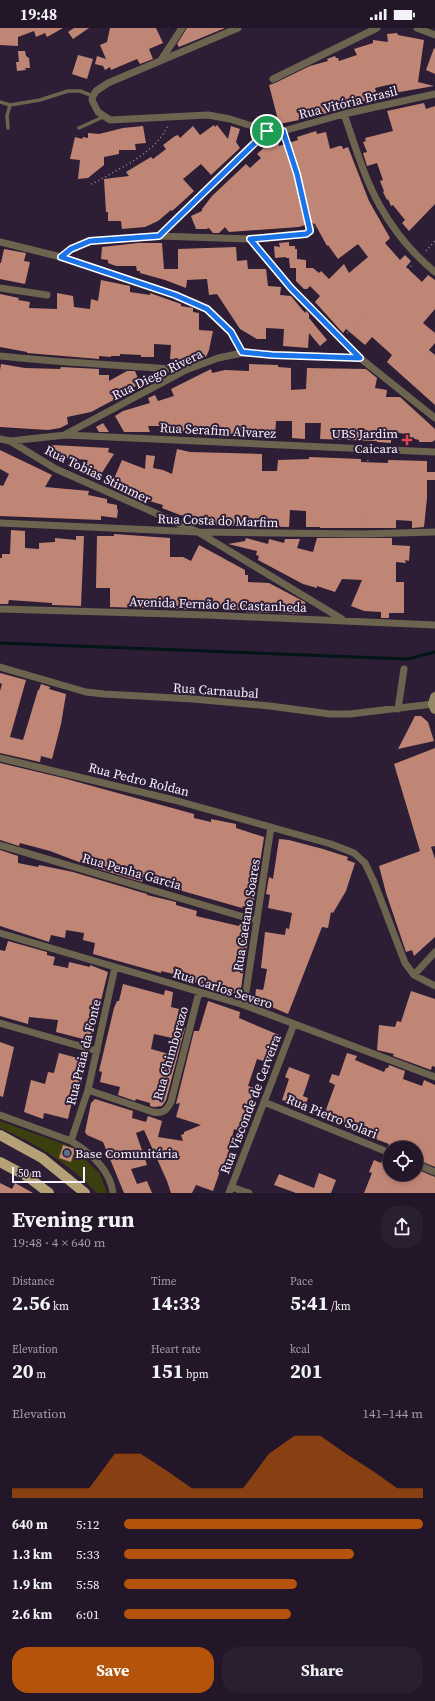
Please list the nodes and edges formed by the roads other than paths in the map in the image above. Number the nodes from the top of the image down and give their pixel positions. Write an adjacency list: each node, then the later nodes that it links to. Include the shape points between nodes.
1 (182, 28): 6 (street)
2 (238, 28): 6 (street)
3 (377, 28): 7 (street)
4 (417, 28): 5 (street)
5 (435, 35)
6 (161, 60): 9 (street, via 108,83)
7 (274, 79)
8 (435, 94): 12 (street, Rua Vitória Brasil)
9 (93, 96): 11 (lane, via 80,91 68,91 40,100); 13 (street, via 95,107)
10 (0, 102): 11 (lane)
11 (10, 105): 14 (lane, via 7,116)
12 (344, 114): 16 (street, Rua Vitória Brasil, via 283,131); 22 (street, via 370,186 389,222 419,258)
13 (103, 117): 15 (lane); 16 (street, Rua Vitória Brasil, via 117,120 216,116)
14 (8, 128)
15 (79, 128)
16 (267, 131): 18 (street)
17 (311, 228): 19 (street, via 306,234)
18 (159, 236): 19 (street); 21 (street, via 90,241 71,249)
19 (250, 239): 27 (street, via 291,288)
20 (0, 242): 21 (street)
21 (61, 257): 25 (street, via 175,295 207,309 231,332)
22 (435, 272)
23 (0, 288): 24 (street)
24 (47, 295)
25 (242, 352): 27 (street, Rua Diego Rivera); 28 (street, Rua Diego Rivera)
26 (0, 356): 28 (street)
27 (360, 358): 29 (street)
28 (186, 370): 30 (street, Rua Diego Rivera)
29 (435, 418)
30 (66, 435): 32 (street, Rua Serafim Alvarez); 33 (street, Rua Serafim Alvarez)
31 (0, 439): 32 (street, Rua Serafim Alvarez)
32 (10, 441): 35 (street, Rua Tobias Stimmer, via 56,469)
33 (435, 452)
34 (0, 524): 35 (street, Rua Costa do Marfim)
35 (198, 532): 36 (street, Rua Costa do Marfim); 38 (street, Rua Tobias Stimmer)
36 (435, 532)
37 (0, 609): 38 (street, Avenida Fernão de Castanheda)
38 (344, 620): 39 (street, Avenida Fernão de Castanheda)
39 (435, 625)
40 (0, 667): 43 (street, Rua Carnaubal, via 86,692 104,694 270,706 330,714)
41 (404, 669): 43 (street)
42 (434, 704): 43 (street, Rua Carnaubal)
43 (398, 709)
44 (0, 758): 45 (street, Rua Pedro Roldan, via 159,796)
45 (271, 827): 47 (street, Rua Caetano Soares); 51 (street, Rua Pedro Roldan, via 331,844 360,857 374,882 401,955)
46 (0, 845): 47 (street, Rua Penha Garcia)
47 (257, 921): 54 (street, Rua Caetano Soares)
48 (0, 933): 50 (street, Rua Carlos Severo)
49 (435, 952): 51 (street)
50 (116, 967): 53 (street, Rua Carlos Severo); 57 (street, Rua Praia da Fonte)
51 (414, 975): 52 (street)
52 (435, 986)
53 (199, 992): 54 (street, Rua Carlos Severo); 59 (street, Rua Chimborazo, via 168,1108 163,1112 154,1112)
54 (244, 1006): 56 (street, Rua Carlos Severo)
55 (0, 1023): 57 (street)
56 (294, 1024): 58 (street, Rua Carlos Severo); 60 (street, Rua Visconde de Cerveira)
57 (97, 1050): 59 (street, Rua Praia da Fonte)
58 (435, 1076)
59 (88, 1090): 63 (street, Rua Praia da Fonte)
60 (264, 1102): 64 (street, Rua Pietro Solari); 68 (street, Rua Visconde de Cerveira)
61 (0, 1115): 63 (street)
62 (0, 1135): 70 (main road, via 42,1158)
63 (71, 1141): 71 (street, via 94,1158 105,1172)
64 (383, 1151)
65 (0, 1162): 69 (main road, via 28,1177)
66 (423, 1167): 67 (street)
67 (435, 1172)
68 (230, 1190): 72 (street)
69 (50, 1193)
70 (85, 1193)
71 (113, 1193)
72 (249, 1193)

